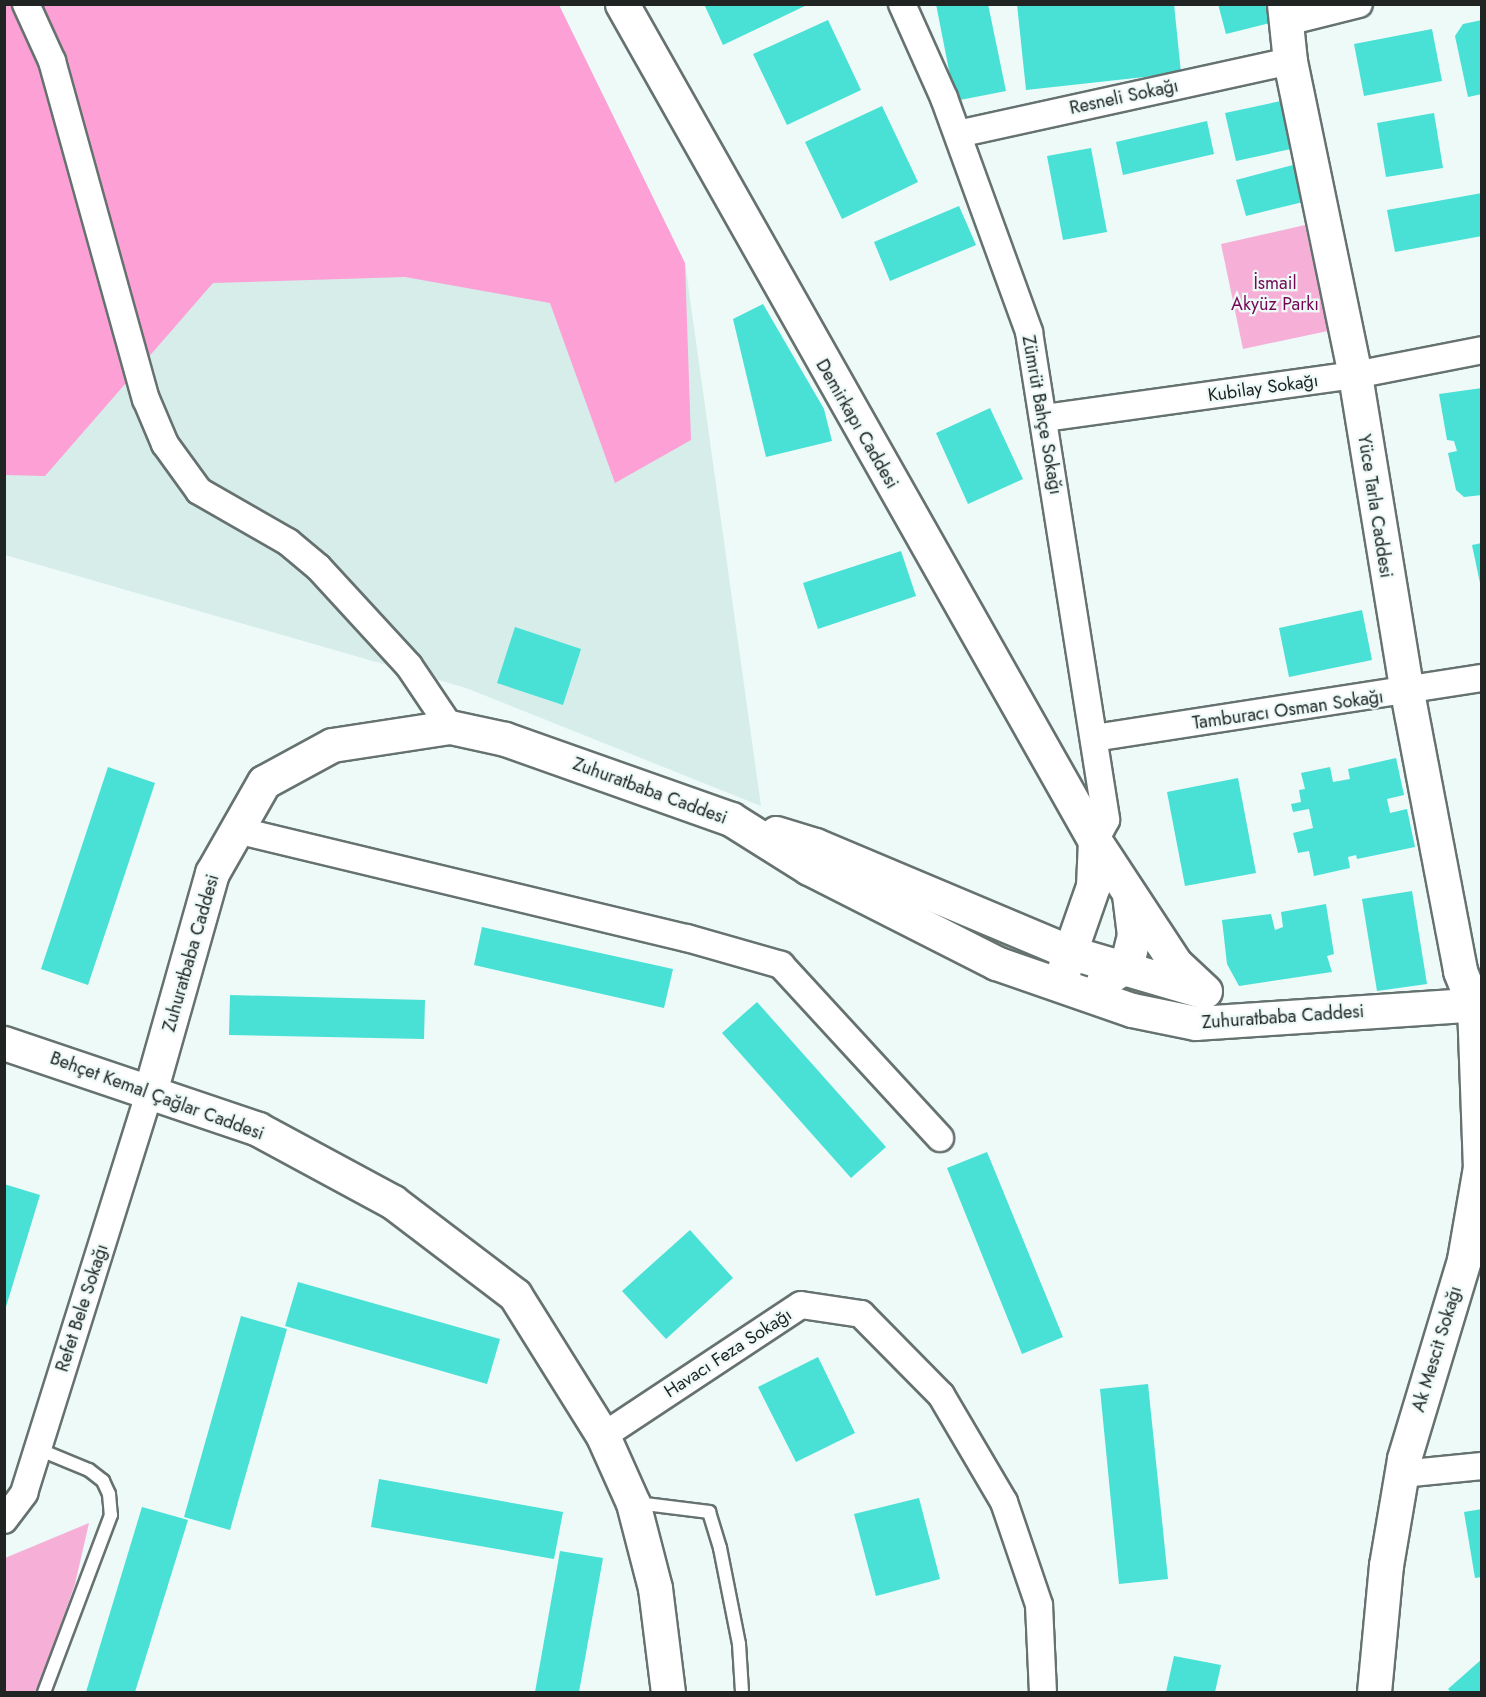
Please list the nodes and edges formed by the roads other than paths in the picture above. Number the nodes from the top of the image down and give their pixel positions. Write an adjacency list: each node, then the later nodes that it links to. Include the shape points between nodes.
1 (26, 4): 13 (street, via 52,61 146,399 165,444 200,491 288,542 318,567 409,666)
2 (622, 4): 17 (street, Demirkapı Caddesi)
3 (902, 4): 7 (street, Zümrüt Bahçe Sokağı)
4 (1359, 4): 5 (street)
5 (1285, 13): 6 (street, Yüce Tarla Caddesi)
6 (1290, 61): 7 (street, Resneli Sokağı); 9 (street, Yüce Tarla Caddesi)
7 (958, 134): 10 (street, Zümrüt Bahçe Sokağı, via 1029,332)
8 (1482, 350): 9 (street, Kubilay Sokağı)
9 (1355, 375): 10 (street, Kubilay Sokağı); 12 (street, Yüce Tarla Caddesi)
10 (1044, 418): 14 (street, Zümrüt Bahçe Sokağı)
11 (1482, 678): 12 (street, Tamburacı Osman Sokağı)
12 (1407, 692): 14 (street, Tamburacı Osman Sokağı); 23 (street, Yüce Tarla Caddesi, via 1460,971)
13 (450, 727): 15 (street, Zuhuratbaba Caddesi, via 505,740); 16 (street, Zuhuratbaba Caddesi, via 332,745 264,782)
14 (1094, 738): 17 (street, Zümrüt Bahçe Sokağı, via 1106,820)
15 (731, 819): 19 (street, via 815,845); 21 (street, Zuhuratbaba Caddesi, via 840,884 996,963)
16 (236, 830): 26 (street, Zuhuratbaba Caddesi, via 212,873); 27 (street, via 687,938 781,965)
17 (1095, 842): 18 (street, Demirkapı Caddesi); 19 (street, via 1092,886)
18 (1128, 891): 20 (street, via 1134,935); 22 (street, Demirkapı Caddesi, via 1175,963)
19 (1072, 953): 20 (street); 21 (street)
20 (1121, 969): 21 (street); 22 (street)
21 (1068, 988): 24 (street, Zuhuratbaba Caddesi, via 1132,1010 1196,1023)
22 (1205, 991): 24 (street)
23 (1478, 1004): 24 (street, Zuhuratbaba Caddesi); 31 (street, Ak Mescit Sokağı, via 1480,1167 1464,1260)
24 (1251, 1019)
25 (4, 1043): 26 (street, Behçet Kemal Çağlar Caddesi)
26 (150, 1092): 28 (street, Behçet Kemal Çağlar Caddesi, via 258,1129 393,1202 516,1295); 29 (street, Refet Bele Sokağı)
27 (940, 1138)
28 (603, 1436): 32 (street, Behçet Kemal Çağlar Caddesi); 37 (street, Havacı Feza Sokağı, via 801,1305 861,1314 941,1395 1004,1502 1039,1605)
29 (38, 1449): 33 (street, Refet Bele Sokağı, via 24,1493); 34 (lane, via 89,1470 103,1481 111,1515)
30 (1482, 1466): 31 (street)
31 (1402, 1474): 38 (street, Ak Mescit Sokağı, via 1386,1565)
32 (633, 1503): 35 (street, Behçet Kemal Çağlar Caddesi, via 655,1588); 36 (lane, via 709,1512 719,1540 737,1634)
33 (4, 1520)
34 (44, 1692)
35 (668, 1692)
36 (742, 1692)
37 (1043, 1692)
38 (1374, 1692)

